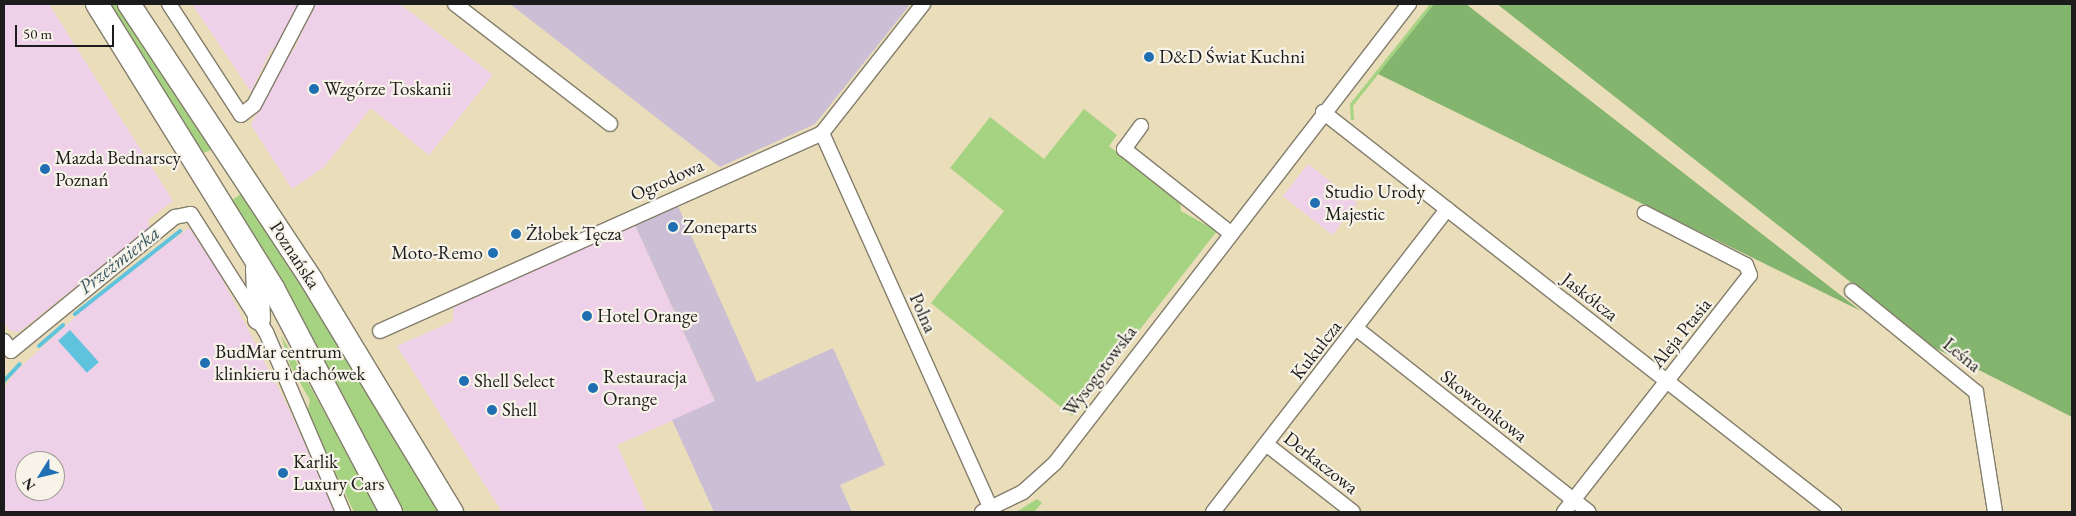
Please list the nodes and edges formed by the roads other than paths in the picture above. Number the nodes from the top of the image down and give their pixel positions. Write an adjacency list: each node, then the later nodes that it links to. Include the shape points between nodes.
1 (128, 4): 27 (main road, Poznańska, via 312,281)
2 (169, 4): 3 (street, via 241,115 254,105)
3 (307, 4)
4 (455, 4): 9 (street)
5 (922, 4): 11 (street, Ogrodowa)
6 (1409, 4): 8 (street, Wysogotowska)
7 (98, 6): 15 (main road, Poznańska)
8 (1323, 112): 12 (street, Jaskółcza); 14 (street, Wysogotowska)
9 (610, 124)
10 (1142, 126): 14 (street, via 1124,149)
11 (822, 133): 19 (street, Ogrodowa); 24 (street, Polna)
12 (1448, 209): 18 (street, Kukułcza); 21 (street, Jaskółcza)
13 (1645, 213): 21 (street, Aleja Ptasia, via 1750,271)
14 (1229, 232): 24 (street, Wysogotowska, via 1054,463 1029,487)
15 (250, 249): 17 (main road, via 259,280); 26 (main road, Poznańska, via 324,379)
16 (1852, 291): 33 (street, Leśna, via 1976,392)
17 (259, 319): 20 (street, via 199,223 187,212 175,217); 25 (street)
18 (1357, 329): 22 (street, Kukułcza); 23 (street, Skowronkowa)
19 (380, 331)
20 (7, 346)
21 (1667, 381): 23 (street, Aleja Ptasia); 32 (street, Jaskółcza)
22 (1266, 444): 28 (street, Kukułcza); 29 (street, Derkaczowa)
23 (1574, 500): 30 (street, Aleja Ptasia); 31 (street, Skowronkowa)
24 (988, 511)
25 (343, 512)
26 (390, 512)
27 (452, 512)
28 (1213, 512)
29 (1353, 512)
30 (1564, 512)
31 (1589, 512)
32 (1834, 512)
33 (1995, 512)

